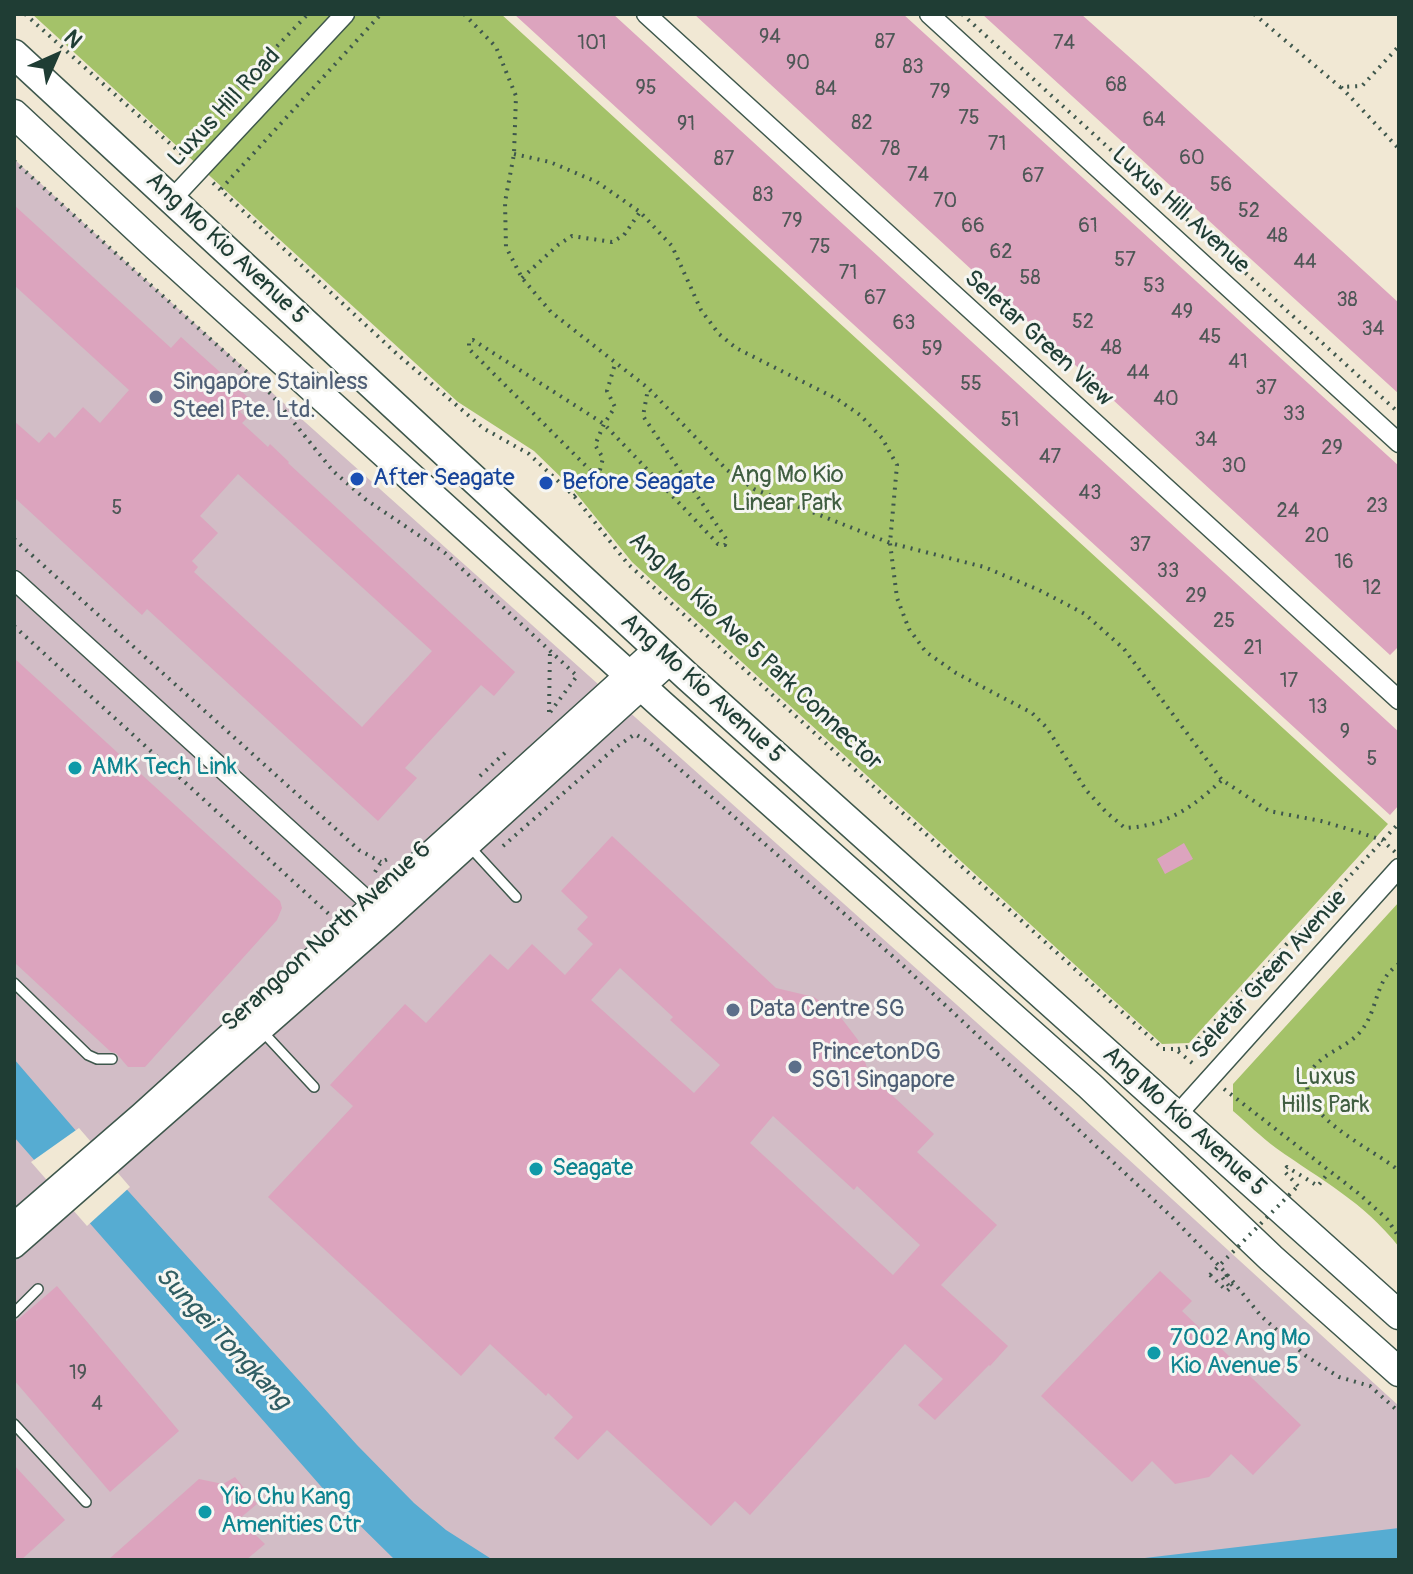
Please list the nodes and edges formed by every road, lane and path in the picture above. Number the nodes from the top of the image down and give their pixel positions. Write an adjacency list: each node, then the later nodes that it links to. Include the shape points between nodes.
1 (25, 14): 15 (path, Ang Mo Kio Ave 5 Park Connector)
2 (308, 14): 15 (path)
3 (345, 14): 18 (street, Luxus Hill Road)
4 (381, 14): 19 (path)
5 (464, 14): 16 (path, via 496,47 516,96)
6 (646, 14): 38 (street, Seletar Green View)
7 (929, 14): 27 (street, Luxus Hill Avenue)
8 (962, 14): 25 (path)
9 (1254, 14): 12 (path)
10 (1399, 46): 12 (path, via 1362,86)
11 (20, 60): 13 (main road); 20 (main road, Ang Mo Kio Avenue 5)
12 (1340, 87): 14 (path)
13 (16, 115): 37 (main road, Ang Mo Kio Avenue 5)
14 (1399, 149)
15 (177, 150): 18 (path, Ang Mo Kio Ave 5 Park Connector)
16 (514, 154): 21 (path, via 597,182); 22 (path, via 505,202 506,247)
17 (14, 161): 34 (path, via 271,394 333,471 445,553)
18 (200, 171): 19 (path, Ang Mo Kio Ave 5 Park Connector); 20 (street, Luxus Hill Road)
19 (220, 190): 29 (path, Ang Mo Kio Ave 5 Park Connector, via 397,354 483,428 529,454)
20 (172, 199): 35 (main road, Ang Mo Kio Avenue 5)
21 (640, 212): 22 (path, via 612,242 572,236); 31 (path, via 672,246 701,310 719,334 736,348 837,399 882,438 897,465)
22 (522, 278): 23 (path, via 551,312)
23 (615, 363): 24 (path); 26 (path, via 607,391 615,407)
24 (648, 388): 26 (path, via 643,416 727,540 725,545 718,544); 31 (path, via 727,470 754,489)
25 (1399, 413)
26 (604, 424): 28 (path, via 595,445 603,458); 28 (path, via 469,341 469,349)
27 (1399, 443)
28 (598, 478): 29 (path)
29 (574, 496): 54 (path, Ang Mo Kio Ave 5 Park Connector, via 628,564 707,637 1163,1049)
30 (14, 539): 46 (path, via 359,850)
31 (890, 543): 41 (path, via 984,567 1085,614 1124,649); 41 (path, via 897,598 909,629 926,652 1032,713 1086,790 1125,828 1171,819)
32 (14, 580): 49 (street)
33 (14, 626): 50 (path)
34 (550, 649): 36 (path); 39 (path)
35 (664, 655): 37 (street, Serangoon North Avenue 6); 58 (main road, Ang Mo Kio Avenue 5)
36 (577, 676)
37 (636, 681): 43 (street, Serangoon North Avenue 6); 68 (main road, Ang Mo Kio Avenue 5, via 1090,1086)
38 (1399, 700)
39 (549, 714)
40 (635, 734): 64 (path, via 898,961 1173,1218)
41 (1222, 780): 44 (path, via 1269,811)
42 (1399, 823): 44 (path)
43 (462, 838): 48 (lane); 49 (street, Serangoon North Avenue 6)
44 (1382, 840): 45 (path); 54 (path, via 1192,1046)
45 (1399, 855)
46 (381, 862)
47 (1399, 868): 56 (street, Seletar Green Avenue)
48 (516, 897)
49 (381, 912): 53 (street, Serangoon North Avenue 6)
50 (336, 920)
51 (1399, 964): 59 (path, via 1383,978 1373,1012 1360,1032 1310,1073 1309,1093 1328,1121)
52 (14, 983): 55 (lane, via 88,1055)
53 (255, 1023): 57 (lane); 61 (street, Serangoon North Avenue 6)
54 (1175, 1049): 56 (path, Ang Mo Kio Ave 5 Park Connector)
55 (112, 1059)
56 (1211, 1078): 58 (street, Seletar Green Avenue); 60 (path, Ang Mo Kio Ave 5 Park Connector)
57 (314, 1087)
58 (1177, 1115): 67 (main road, Ang Mo Kio Avenue 5)
59 (1399, 1171)
60 (1329, 1172): 62 (path, Ang Mo Kio Ave 5 Park Connector, via 1387,1219); 64 (path, bridge, via 1318,1186 1287,1167 1284,1171 1298,1186 1210,1275 1227,1291 1233,1286 1226,1274 1222,1277 1229,1286)
61 (22, 1224): 63 (street, Serangoon North Avenue 6)
62 (1399, 1237)
63 (14, 1247)
64 (1232, 1282): 69 (path, via 1306,1356 1339,1377 1370,1386)
65 (38, 1289): 66 (lane)
66 (14, 1313)
67 (1399, 1315)
68 (1399, 1372)
69 (1399, 1412)
70 (14, 1424): 71 (lane)
71 (86, 1502)

